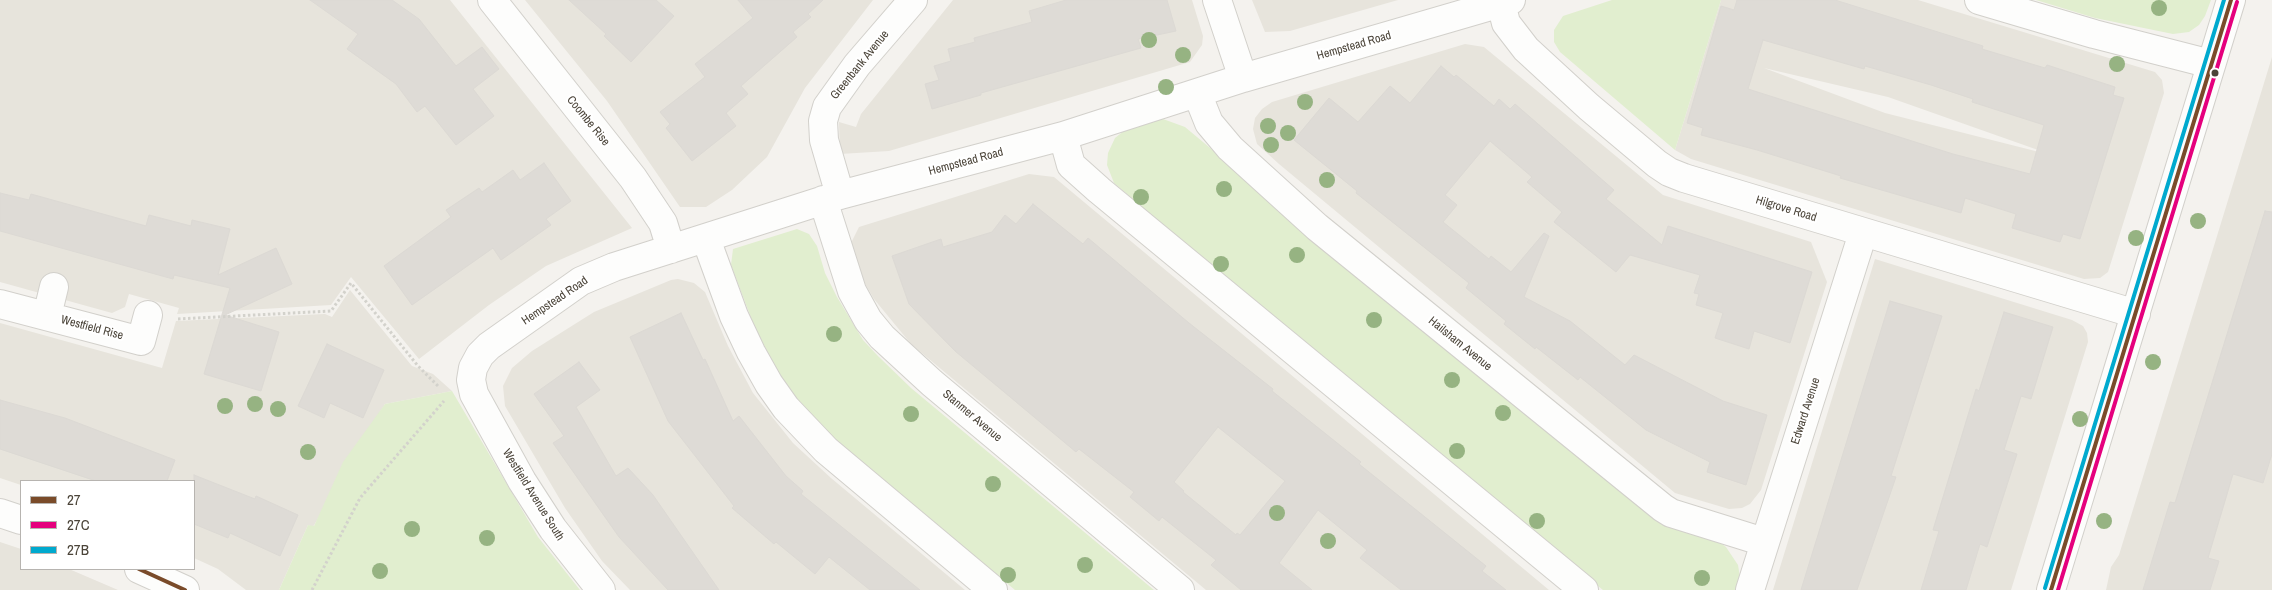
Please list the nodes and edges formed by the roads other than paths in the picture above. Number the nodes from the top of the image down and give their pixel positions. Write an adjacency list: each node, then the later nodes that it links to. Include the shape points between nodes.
1 (492, 0): 14 (street, Coombe Rise, via 633,178 663,223)
2 (913, 0): 11 (street, Greenbank Avenue, via 827,107 823,121)
3 (1217, 0): 8 (street)
4 (1979, 0): 7 (street)
5 (2231, 0): 7 (street)
6 (1506, 2): 8 (street, Hempstead Road); 12 (street, Hilgrove Road, via 1506,23 1515,38 1657,164 1684,178)
7 (2210, 64): 17 (street)
8 (1243, 78): 9 (street, Hempstead Road)
9 (1197, 93): 10 (street, Hempstead Road); 23 (street, Hailsham Avenue, via 1209,123 1230,148 1317,227 1658,504 1671,513)
10 (1063, 136): 11 (street, Hempstead Road); 29 (street, via 1071,165 1099,190)
11 (831, 198): 13 (street, Hempstead Road); 28 (street, Stanmer Avenue, via 852,291 882,337 932,383)
12 (1863, 232): 17 (street, Hilgrove Road); 23 (street, Edward Avenue)
13 (706, 239): 14 (street, Hempstead Road); 27 (street, via 751,352 786,408 826,450)
14 (671, 249): 20 (street, Hempstead Road, via 581,281 480,354)
15 (54, 287): 19 (street, Westfield Rise)
16 (0, 304): 19 (street, Westfield Rise)
17 (2136, 314): 31 (street)
18 (148, 315): 19 (street, Westfield Rise, via 141,341)
19 (47, 316)
20 (465, 390): 26 (street, Westfield Avenue South, via 553,529)
21 (0, 513): 22 (street)
22 (20, 520)
23 (1764, 542): 30 (street, Edward Avenue)
24 (141, 570): 25 (street)
25 (185, 590)
26 (601, 590)
27 (994, 590)
28 (1180, 590)
29 (1584, 590)
30 (1750, 590)
31 (2052, 590)

